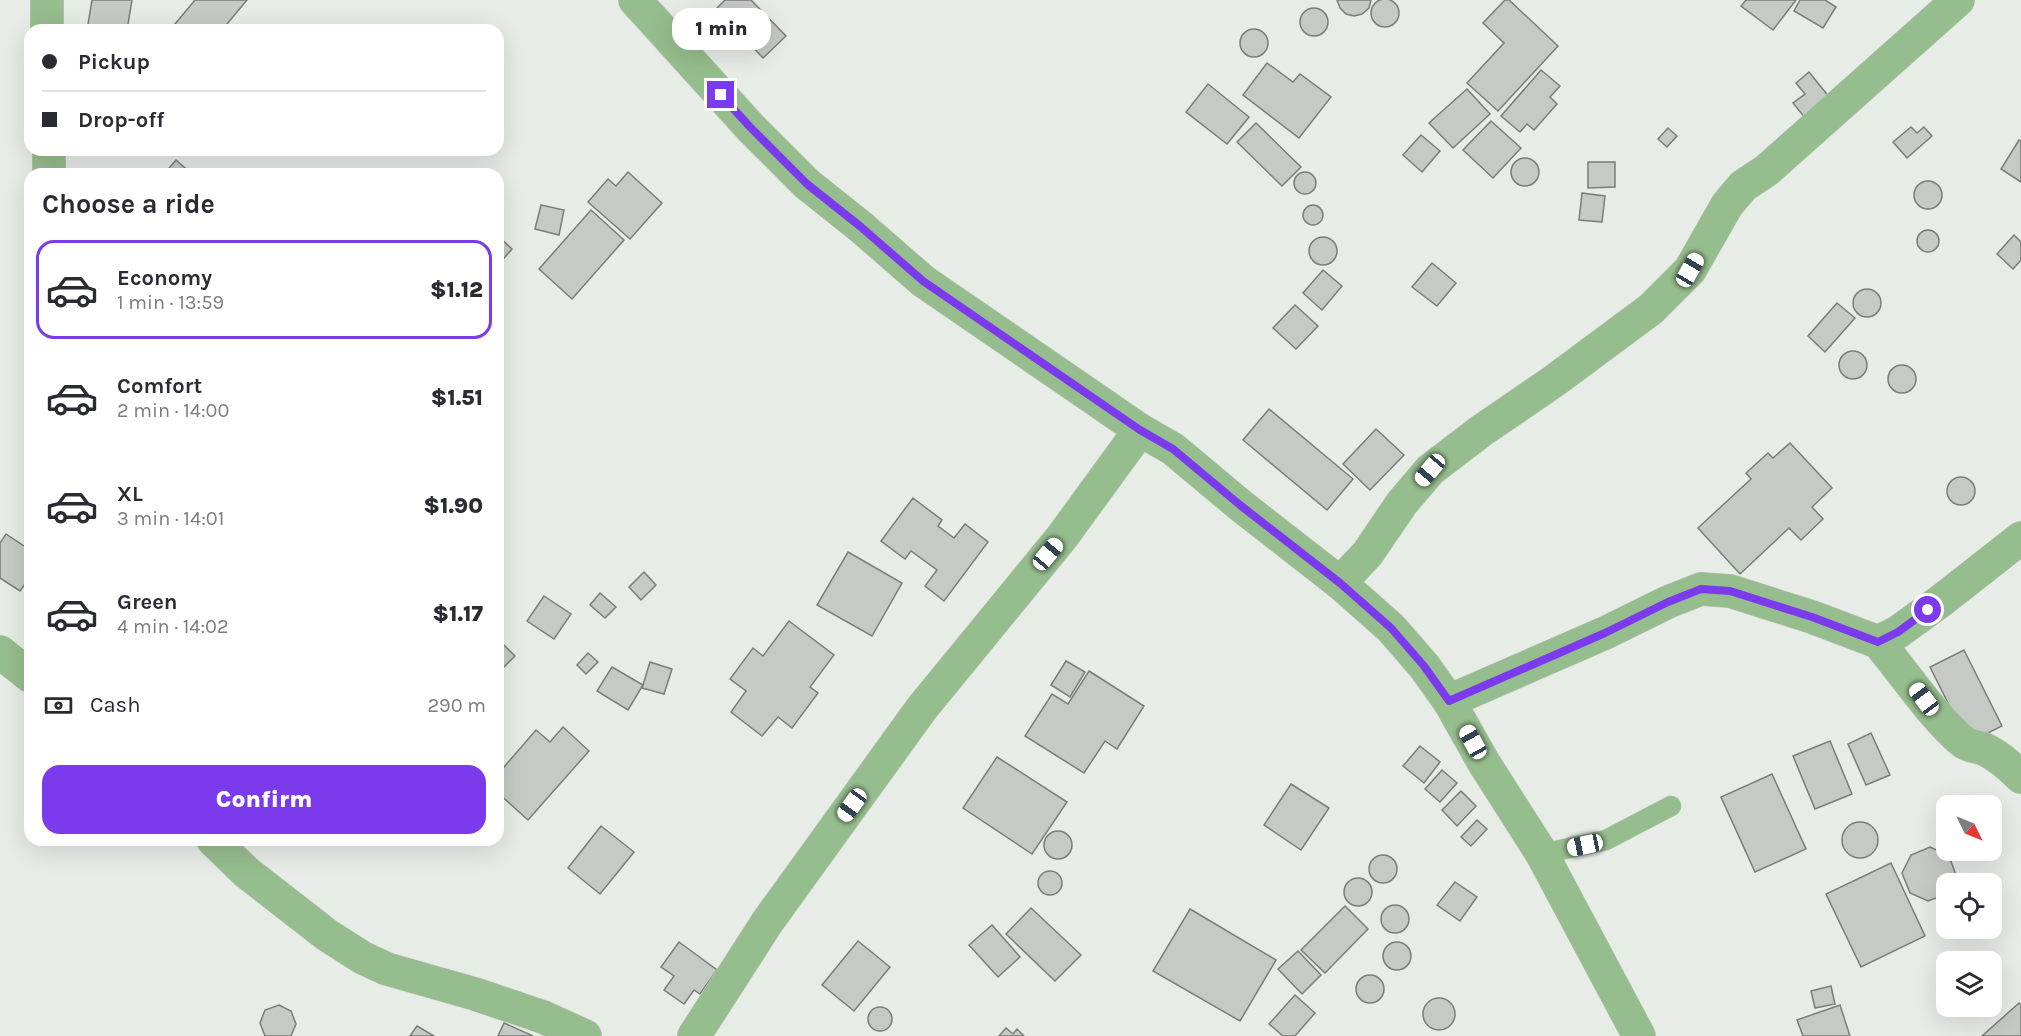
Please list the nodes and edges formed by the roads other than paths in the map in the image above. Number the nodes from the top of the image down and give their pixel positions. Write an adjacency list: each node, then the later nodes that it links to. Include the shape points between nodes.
1 (47, 0): 4 (street)
2 (636, 0): 5 (street, via 807,184 923,281)
3 (1958, 0): 7 (street, via 1767,170 1743,186 1727,205 1690,270 1651,309 1430,470 1368,553)
4 (47, 24)
5 (1140, 430): 7 (street, via 1173,449); 17 (street, via 1062,537 922,708 768,921)
6 (2021, 538): 8 (street, via 1898,632)
7 (1340, 583): 11 (street, via 1391,628)
8 (1878, 642): 11 (street, via 1730,591 1701,589); 12 (street, via 1951,731 1965,744 1984,749)
9 (0, 652): 10 (street)
10 (24, 671)
11 (1449, 701): 15 (street)
12 (2021, 777)
13 (1671, 806): 15 (lane, via 1606,840)
14 (219, 846): 16 (street, via 255,879 363,958 543,1017)
15 (1542, 854): 18 (street)
16 (585, 1036)
17 (694, 1036)
18 (1639, 1036)

